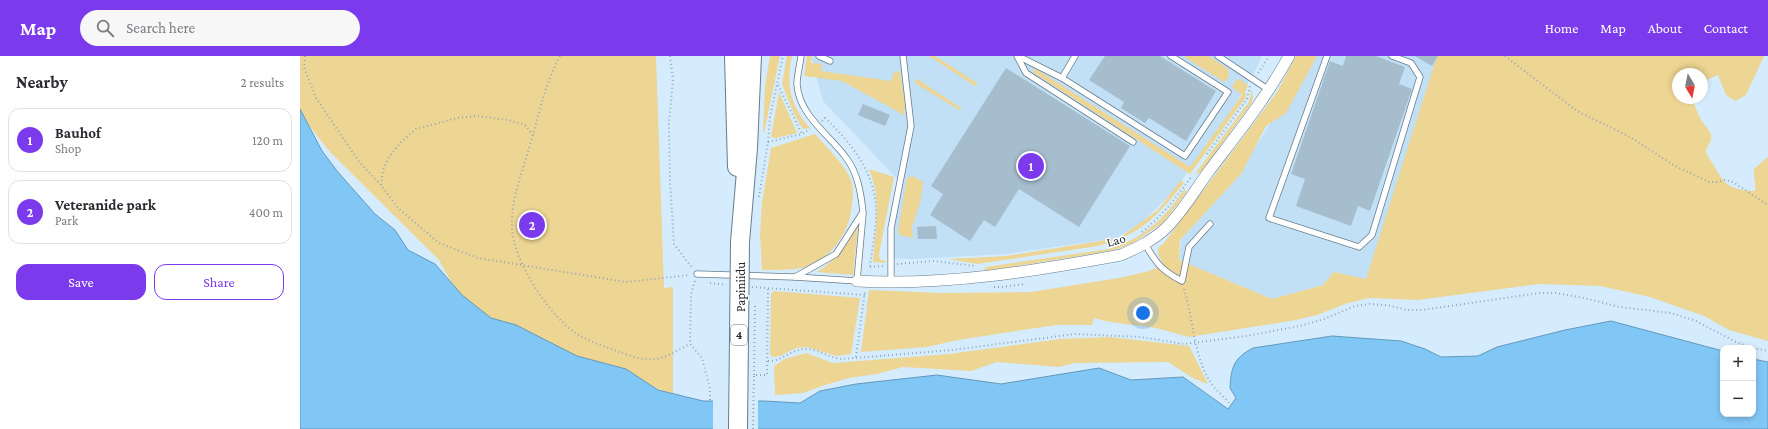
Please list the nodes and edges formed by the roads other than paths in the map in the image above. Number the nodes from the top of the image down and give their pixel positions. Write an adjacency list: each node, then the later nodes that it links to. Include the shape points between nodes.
1 (734, 56): 19 (highway, Papiniidu / 4)
2 (801, 56): 17 (lane, via 797,84 802,105 848,160 859,185)
3 (819, 56): 12 (lane)
4 (903, 56): 24 (lane, via 911,126 891,228)
5 (1018, 56): 14 (lane); 16 (lane, via 1026,73)
6 (1075, 56): 14 (lane)
7 (1171, 56): 14 (lane, via 1228,92 1185,156)
8 (1218, 56): 15 (lane)
9 (1289, 56): 15 (street, Lao)
10 (1327, 56): 11 (lane, via 1269,218 1360,247 1372,235 1420,77 1411,63)
11 (1392, 56)
12 (830, 61)
13 (752, 64): 19 (highway, Papiniidu / 4)
14 (1062, 78)
15 (1269, 90): 20 (street, Lao, via 1166,229)
16 (1133, 142)
17 (864, 212): 22 (lane, via 836,254); 23 (lane)
18 (1210, 224): 20 (lane, via 1190,247 1182,281 1168,274 1156,263)
19 (740, 242): 25 (highway, Papiniidu / 4, bridge)
20 (1145, 244): 24 (street, Lao, via 1121,255 990,276)
21 (697, 274): 22 (lane)
22 (795, 277): 23 (lane)
23 (862, 281): 24 (street, Lao)
24 (891, 282)
25 (738, 429)

